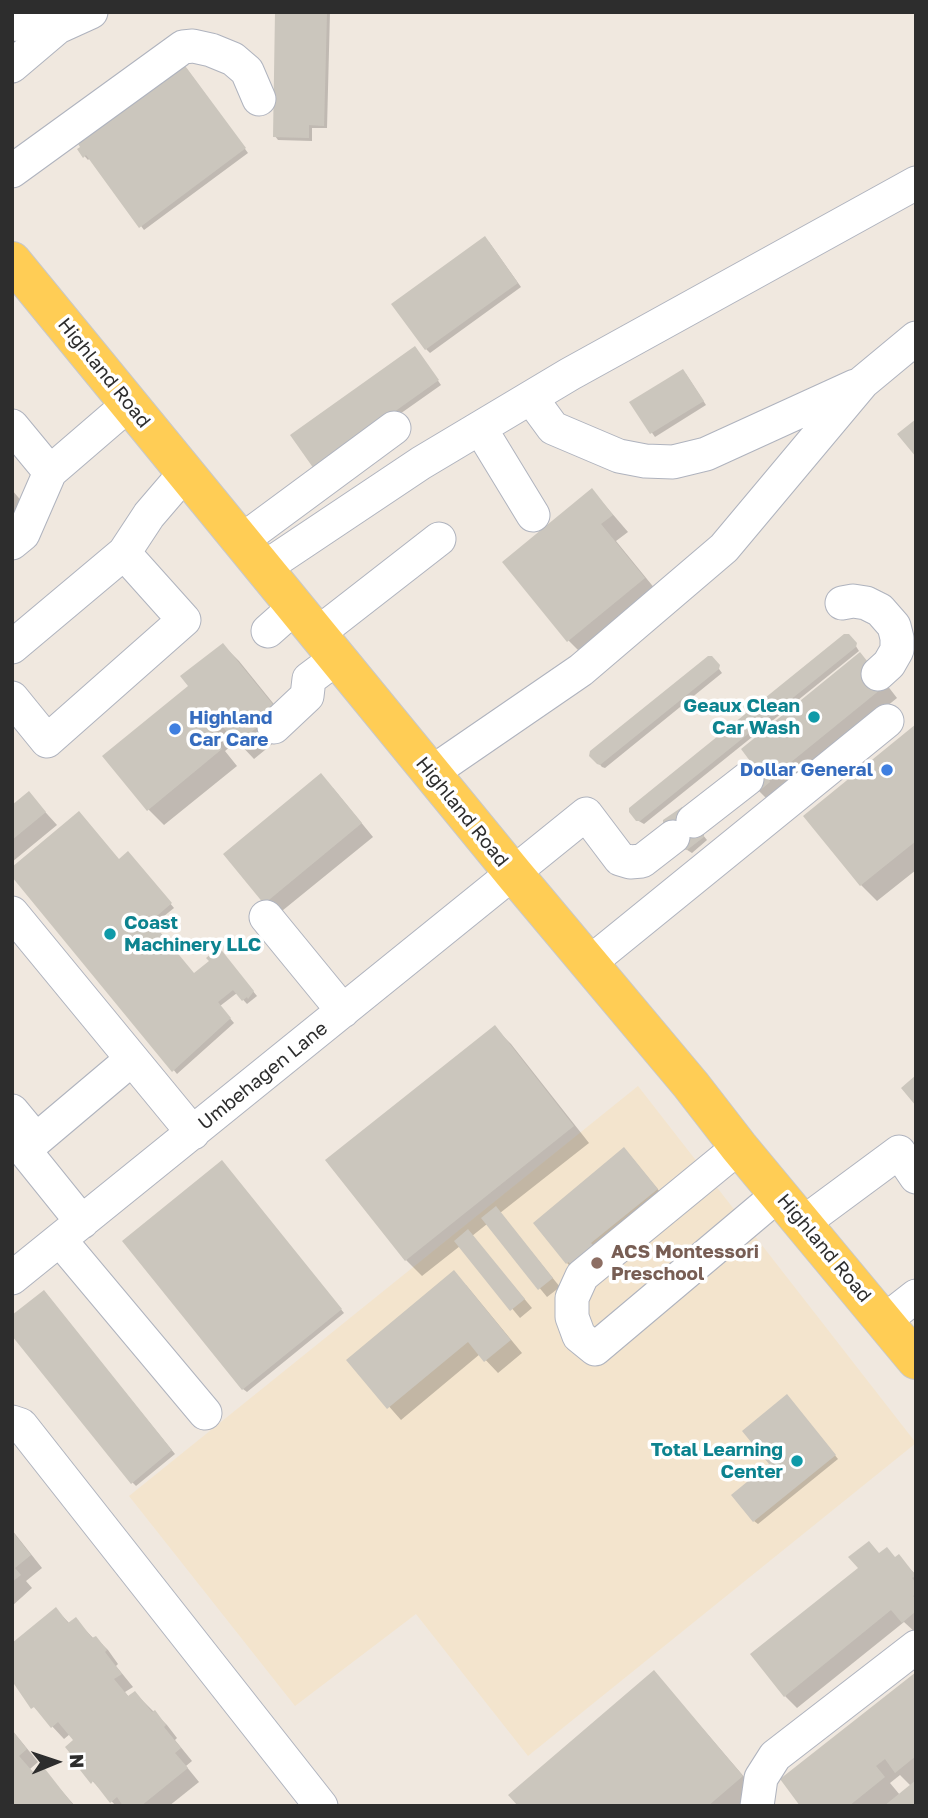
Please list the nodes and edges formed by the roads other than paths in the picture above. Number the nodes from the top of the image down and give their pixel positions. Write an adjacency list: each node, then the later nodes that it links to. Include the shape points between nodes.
1 (91, 12): 2 (street)
2 (62, 20): 3 (street); 4 (street)
3 (12, 24)
4 (12, 66)
5 (259, 99): 6 (street, via 247,71 233,59 183,47)
6 (12, 172)
7 (916, 183): 11 (street)
8 (12, 261): 12 (main road, Highland Road)
9 (916, 338): 10 (street)
10 (863, 382): 11 (street, via 706,454 673,462 619,456 553,428); 30 (street, via 724,548 581,670)
11 (531, 398): 15 (street)
12 (129, 404): 16 (street); 17 (main road, Highland Road)
13 (12, 426): 16 (street)
14 (394, 428): 22 (street)
15 (480, 428): 18 (street); 22 (street)
16 (50, 472): 20 (street, via 23,534)
17 (185, 473): 21 (street); 22 (main road, Highland Road)
18 (533, 514)
19 (439, 539): 24 (street)
20 (12, 543)
21 (124, 553): 25 (street); 27 (street, via 184,620 47,741)
22 (252, 555): 24 (main road, Highland Road)
23 (842, 603): 26 (street, via 866,603 894,626 897,650)
24 (304, 633): 29 (street, via 307,696); 30 (main road, Highland Road)
25 (12, 647)
26 (878, 674)
27 (12, 698)
28 (887, 721): 35 (street)
29 (274, 727)
30 (431, 773): 32 (main road, Highland Road)
31 (747, 779): 32 (street, Umbehagen Lane, via 642,861 620,859 586,814)
32 (514, 874): 35 (main road, Highland Road); 36 (street, Umbehagen Lane)
33 (12, 913): 37 (street)
34 (266, 917): 36 (street)
35 (588, 964): 41 (main road, Highland Road)
36 (343, 1011): 39 (street, Umbehagen Lane)
37 (132, 1059): 39 (street); 40 (street)
38 (12, 1111): 40 (street)
39 (193, 1133): 45 (street, Umbehagen Lane)
40 (36, 1140): 45 (street, via 24,1150)
41 (739, 1147): 43 (main road, Highland Road); 43 (street, via 582,1276 572,1298 579,1336 595,1349)
42 (916, 1177): 44 (street, via 899,1152)
43 (779, 1194): 44 (main road, Highland Road)
44 (803, 1223): 48 (main road, Highland Road)
45 (71, 1231): 46 (street, Umbehagen Lane); 50 (street)
46 (12, 1278)
47 (916, 1296): 48 (street)
48 (884, 1321): 49 (main road, Highland Road)
49 (916, 1360)
50 (205, 1413)
51 (12, 1422): 53 (street, via 21,1425)
52 (916, 1647): 54 (street, via 775,1756 761,1778)
53 (321, 1806)
54 (757, 1806)

